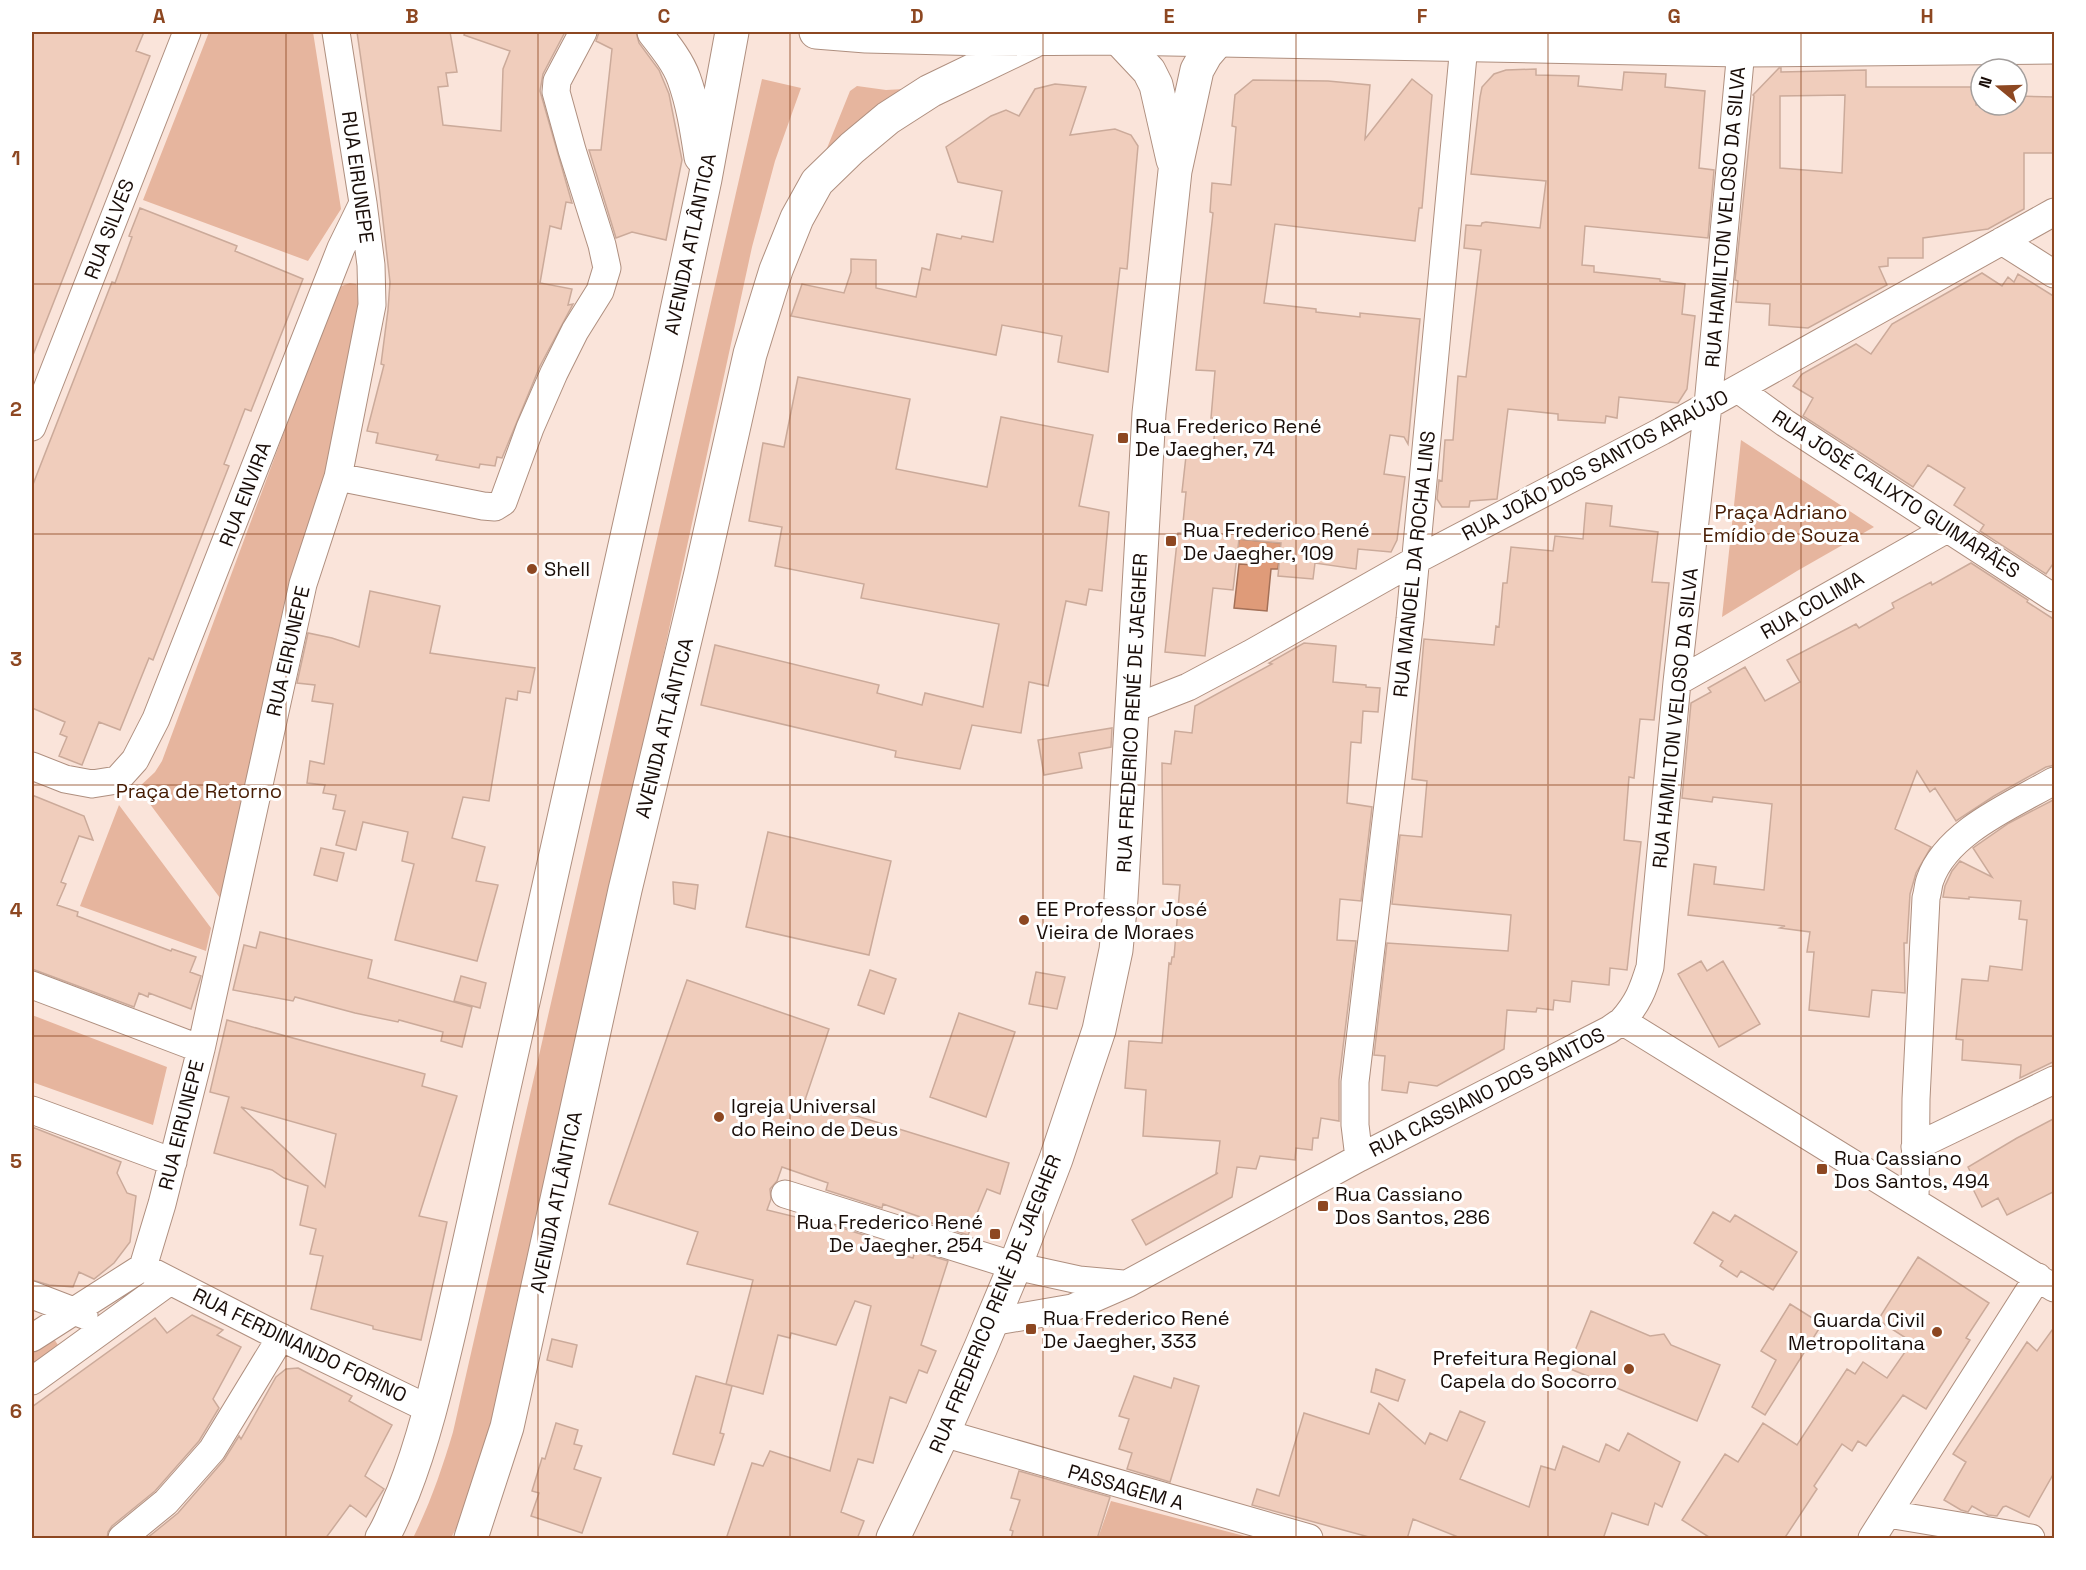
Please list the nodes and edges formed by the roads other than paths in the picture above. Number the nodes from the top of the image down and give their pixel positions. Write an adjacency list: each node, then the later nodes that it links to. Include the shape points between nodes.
1 (187, 32): 21 (street, RUA SILVES)
2 (336, 32): 16 (street, RUA EIRUNEPE)
3 (583, 32): 24 (street, via 557,81 556,92 607,268 600,291 554,373 503,502 495,507 483,506)
4 (654, 32): 15 (main road, via 683,77 693,107)
5 (732, 32): 15 (main road, AVENIDA ATLÂNTICA)
6 (816, 32): 9 (main road)
7 (1541, 32): 11 (main road)
8 (1118, 38): 9 (main road); 10 (main road); 14 (main road, RUA FREDERICO RENÉ DE JAEGHER, via 1149,71 1156,85)
9 (1038, 39): 59 (main road, AVENIDA ATLÂNTICA, via 930,91 852,148 817,183 776,270 750,354 625,890 507,1427)
10 (1218, 40): 11 (main road); 14 (main road, RUA FREDERICO RENÉ DE JAEGHER, via 1197,70)
11 (1464, 45): 13 (main road); 26 (street, RUA MANOEL DA ROCHA LINS)
12 (2055, 47): 13 (main road)
13 (1741, 50): 22 (street, RUA HAMILTON VELOSO DA SILVA)
14 (1175, 171): 29 (main road, RUA FREDERICO RENÉ DE JAEGHER, via 1149,413)
15 (705, 179): 54 (main road, AVENIDA ATLÂNTICA)
16 (363, 203): 24 (street, RUA EIRUNEPE, via 372,305); 30 (street, RUA ENVIRA, via 341,248 156,719 135,760 117,780 92,784)
17 (2055, 212): 18 (street, RUA JOÃO DOS SANTOS ARAÚJO)
18 (2002, 241): 19 (street); 20 (street, RUA JOÃO DOS SANTOS ARAÚJO)
19 (2055, 273)
20 (1738, 388): 22 (street, RUA JOÃO DOS SANTOS ARAÚJO); 25 (street, RUA JOSÉ CALIXTO GUIMARÃES)
21 (38, 392): 23 (street, RUA SILVES)
22 (1708, 405): 26 (street, RUA JOÃO DOS SANTOS ARAÚJO); 28 (street, RUA HAMILTON VELOSO DA SILVA)
23 (32, 427)
24 (338, 477): 34 (street, RUA EIRUNEPE, via 303,584)
25 (1947, 529): 27 (street, RUA JOSÉ CALIXTO GUIMARÃES); 28 (street, RUA COLIMA)
26 (1416, 560): 29 (street, RUA JOÃO DOS SANTOS ARAÚJO, via 1240,660 1188,687); 38 (street, RUA MANOEL DA ROCHA LINS, via 1355,1082)
27 (2055, 598)
28 (1677, 682): 33 (street, RUA HAMILTON VELOSO DA SILVA, via 1650,967 1637,1004)
29 (1132, 709): 42 (main road, RUA FREDERICO RENÉ DE JAEGHER, via 1116,950 1099,1030)
30 (32, 766)
31 (2055, 781): 37 (street, via 1962,837 1947,851 1930,880)
32 (32, 986): 34 (street)
33 (1622, 1021): 38 (street, RUA CASSIANO DOS SANTOS); 41 (street, RUA CASSIANO DOS SANTOS)
34 (201, 1049): 39 (street, RUA EIRUNEPE)
35 (2055, 1080): 37 (street)
36 (32, 1110): 39 (street)
37 (1915, 1148): 41 (street)
38 (1371, 1153): 46 (street, RUA CASSIANO DOS SANTOS)
39 (173, 1162): 43 (street, RUA EIRUNEPE)
40 (785, 1194): 42 (street)
41 (1915, 1201): 45 (street, RUA CASSIANO DOS SANTOS)
42 (1015, 1266): 46 (street, via 1079,1280); 49 (main road, RUA FREDERICO RENÉ DE JAEGHER)
43 (143, 1267): 44 (street, RUA FERDINANDO FORINO); 48 (street)
44 (170, 1281): 50 (street); 51 (street, RUA FERDINANDO FORINO)
45 (2046, 1282): 56 (street)
46 (1127, 1284): 49 (street, RUA CASSIANO DOS SANTOS, via 1072,1308)
47 (32, 1295): 48 (street)
48 (72, 1311): 50 (street); 52 (street)
49 (991, 1323): 55 (main road, RUA FREDERICO RENÉ DE JAEGHER)
50 (109, 1324): 53 (street)
51 (281, 1337): 54 (street, RUA FERDINANDO FORINO); 57 (street, via 212,1450 165,1502)
52 (32, 1338)
53 (32, 1381)
54 (431, 1410): 58 (main road, AVENIDA ATLÂNTICA, via 413,1467)
55 (943, 1433): 60 (main road, RUA FREDERICO RENÉ DE JAEGHER); 61 (street, PASSAGEM A)
56 (1888, 1514): 62 (street); 63 (street)
57 (122, 1539)
58 (382, 1539)
59 (471, 1539)
60 (893, 1539)
61 (1309, 1539)
62 (1872, 1539)
63 (2031, 1539)

